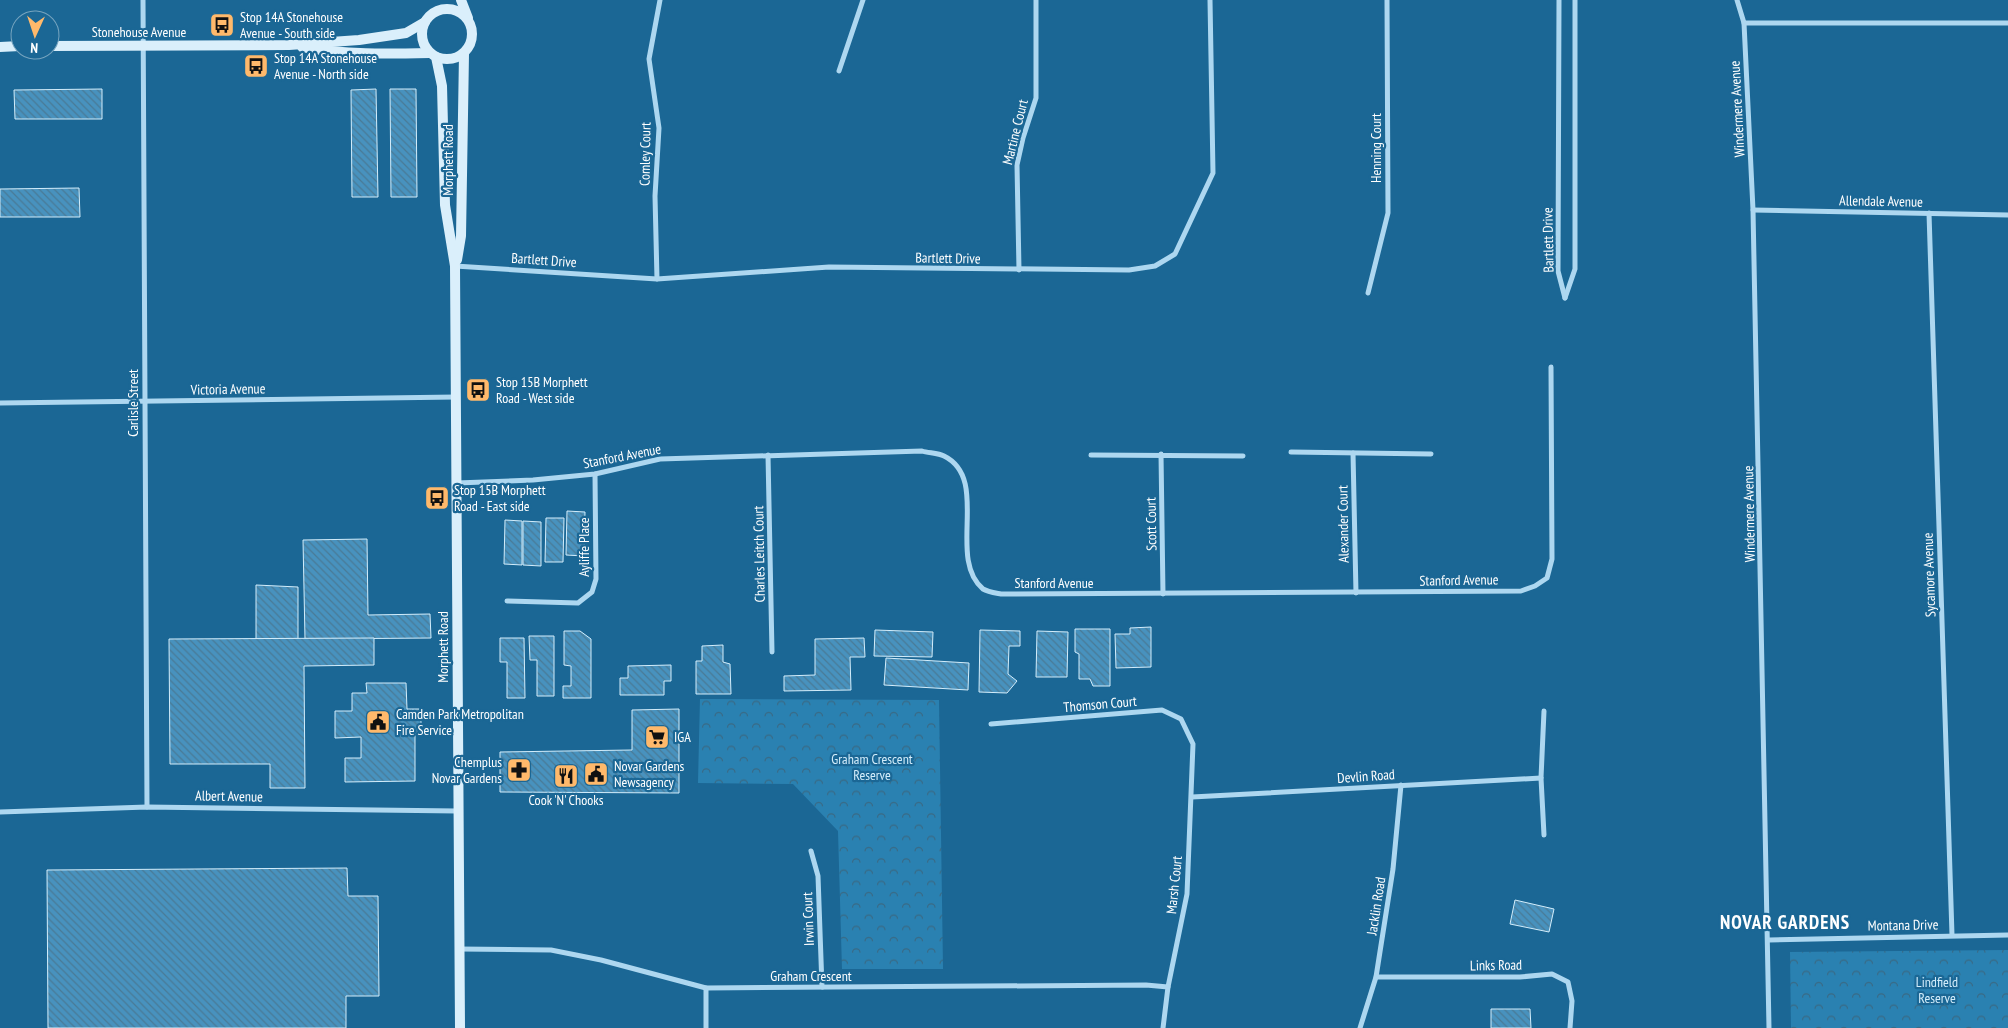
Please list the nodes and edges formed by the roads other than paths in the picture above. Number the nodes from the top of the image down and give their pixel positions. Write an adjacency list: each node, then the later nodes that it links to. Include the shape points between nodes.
1 (143, 0): 17 (street, Carlisle Street)
2 (439, 0): 12 (street)
3 (461, 0): 13 (street)
4 (660, 0): 28 (street, Comley Court, via 649,59 659,128 655,196)
5 (863, 0): 22 (street)
6 (1036, 0): 27 (street, Martine Court, via 1036,98 1017,165)
7 (1210, 0): 27 (street, Bartlett Drive, via 1213,172 1175,254 1155,266 1128,270)
8 (1387, 0): 29 (street, Henning Court, via 1388,213)
9 (1559, 0): 10 (street, Bartlett Drive, via 1558,271 1565,298 1576,269)
10 (1575, 0)
11 (1738, 0): 16 (street, Windermere Avenue)
12 (435, 12): 13 (street, via 451,9); 14 (street)
13 (468, 19): 20 (street, via 473,37)
14 (425, 22): 18 (street, Stonehouse Avenue, via 406,33); 21 (street, via 422,42)
15 (2008, 23): 16 (street)
16 (1744, 24): 23 (street, Windermere Avenue)
17 (143, 45): 18 (street, Stonehouse Avenue); 19 (street, Stonehouse Avenue); 32 (street, Carlisle Street)
18 (289, 45): 21 (street, Stonehouse Avenue, via 329,52)
19 (60, 46)
20 (464, 54): 21 (street, via 445,60); 26 (street, Morphett Road, via 462,236)
21 (433, 55): 26 (street, Morphett Road, via 442,86 445,205)
22 (839, 71)
23 (1753, 210): 24 (street, Allendale Avenue); 60 (street, Windermere Avenue)
24 (1929, 213): 25 (street, Allendale Avenue); 59 (street, Sycamore Avenue)
25 (2008, 214)
26 (456, 266): 28 (street, Bartlett Drive); 31 (street, Morphett Road)
27 (1019, 270): 28 (street, Bartlett Drive, via 829,267)
28 (657, 279)
29 (1368, 293)
30 (1551, 367): 44 (street, Stanford Avenue, via 1552,559 1547,578 1521,591)
31 (456, 397): 32 (street, Victoria Avenue); 42 (street, Morphett Road)
32 (144, 402): 33 (street, Victoria Avenue); 53 (street, Carlisle Street)
33 (0, 403)
34 (1291, 452): 35 (street)
35 (1353, 453): 37 (street); 44 (street, Alexander Court)
36 (1161, 454): 39 (street); 40 (street); 43 (street, Scott Court)
37 (1431, 454)
38 (768, 455): 41 (street, Stanford Avenue, via 660,459); 43 (street, Stanford Avenue, via 922,451 944,456 959,468 966,482 968,560 974,578 985,590 1001,594); 46 (street, Charles Leitch Court)
39 (1091, 455)
40 (1243, 456)
41 (595, 474): 42 (street, Stanford Avenue); 45 (street, Ayliffe Place, via 596,580 592,592 578,603)
42 (457, 483): 54 (street, Morphett Road)
43 (1164, 594): 44 (street, Stanford Avenue)
44 (1356, 594)
45 (507, 601)
46 (772, 652)
47 (1544, 710): 50 (street)
48 (990, 724): 49 (street, Thomson Court, via 1162,710 1181,719)
49 (1193, 744): 52 (street, Marsh Court)
50 (1541, 778): 51 (street, Devlin Road); 56 (street)
51 (1401, 785): 52 (street, Devlin Road); 62 (street, Jacklin Road, via 1393,869)
52 (1192, 796): 64 (street, Marsh Court, via 1187,894)
53 (147, 807): 54 (street, Albert Avenue); 55 (street, Albert Avenue)
54 (457, 810): 61 (street, Morphett Road)
55 (0, 812)
56 (1544, 835)
57 (811, 851): 63 (street, Irwin Court, via 818,876)
58 (2008, 935): 59 (street, Montana Drive)
59 (1952, 936): 60 (street, Montana Drive)
60 (1769, 940): 71 (street, Windermere Avenue)
61 (458, 949): 65 (street, Graham Crescent, via 551,950); 66 (street, Morphett Road)
62 (1376, 977): 69 (street, Jacklin Road); 70 (street, Links Road, via 1552,974 1568,982 1572,991)
63 (822, 987): 64 (street, Graham Crescent, via 1146,984); 65 (street, Graham Crescent)
64 (1168, 987): 68 (street, Marsh Court)
65 (706, 988): 67 (street)
66 (460, 1028)
67 (706, 1028)
68 (1163, 1028)
69 (1360, 1028)
70 (1570, 1028)
71 (1769, 1028)

